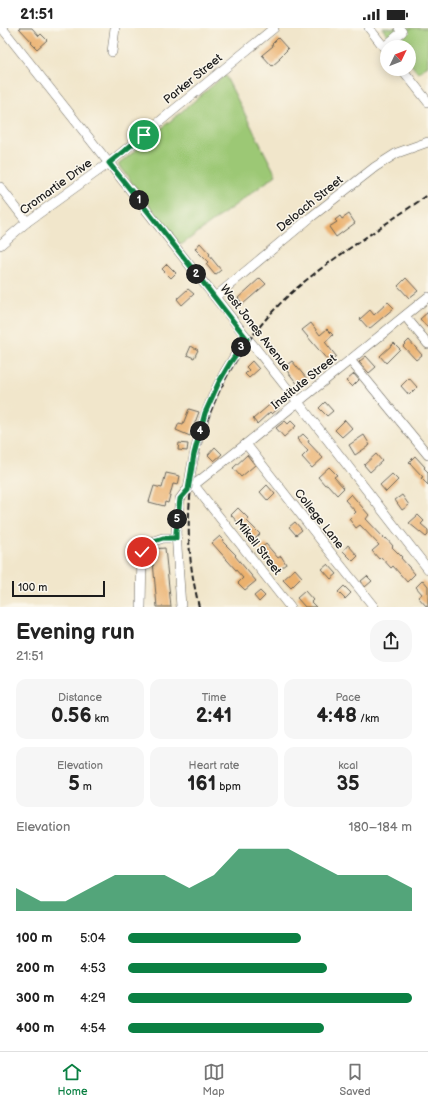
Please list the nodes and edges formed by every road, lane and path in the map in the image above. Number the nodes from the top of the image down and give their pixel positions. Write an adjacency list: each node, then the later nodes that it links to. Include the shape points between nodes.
1 (2, 28): 12 (street, West Jones Avenue)
2 (115, 28): 8 (street)
3 (274, 28): 12 (street, Parker Street)
4 (369, 28): 7 (street)
5 (399, 28): 6 (street, via 402,32)
6 (394, 40)
7 (380, 42)
8 (112, 52)
9 (408, 76): 10 (street)
10 (428, 102)
11 (428, 142): 16 (street, Deloach Street, via 397,153 375,166)
12 (109, 163): 14 (street, Cromartie Drive); 16 (street, West Jones Avenue)
13 (0, 187): 14 (street)
14 (27, 222): 15 (street, Cromartie Drive)
15 (0, 245)
16 (215, 297): 19 (street, West Jones Avenue)
17 (428, 297): 18 (street, Institute Street)
18 (405, 316): 20 (street); 21 (street, Institute Street)
19 (247, 339): 22 (street, West Jones Avenue); 25 (street, via 219,382 205,413 194,454)
20 (428, 344)
21 (350, 360): 22 (street, Institute Street); 24 (street)
22 (298, 402): 23 (street, Institute Street); 27 (street, West Jones Avenue)
23 (246, 444): 25 (street, Institute Street); 31 (street, College Lane)
24 (428, 455)
25 (191, 488): 26 (street, via 180,499); 30 (street, Mikell Street, via 207,502)
26 (176, 538): 28 (street, via 163,538 151,542 142,552); 29 (street)
27 (428, 569)
28 (141, 607)
29 (181, 607)
30 (290, 607)
31 (374, 607)

